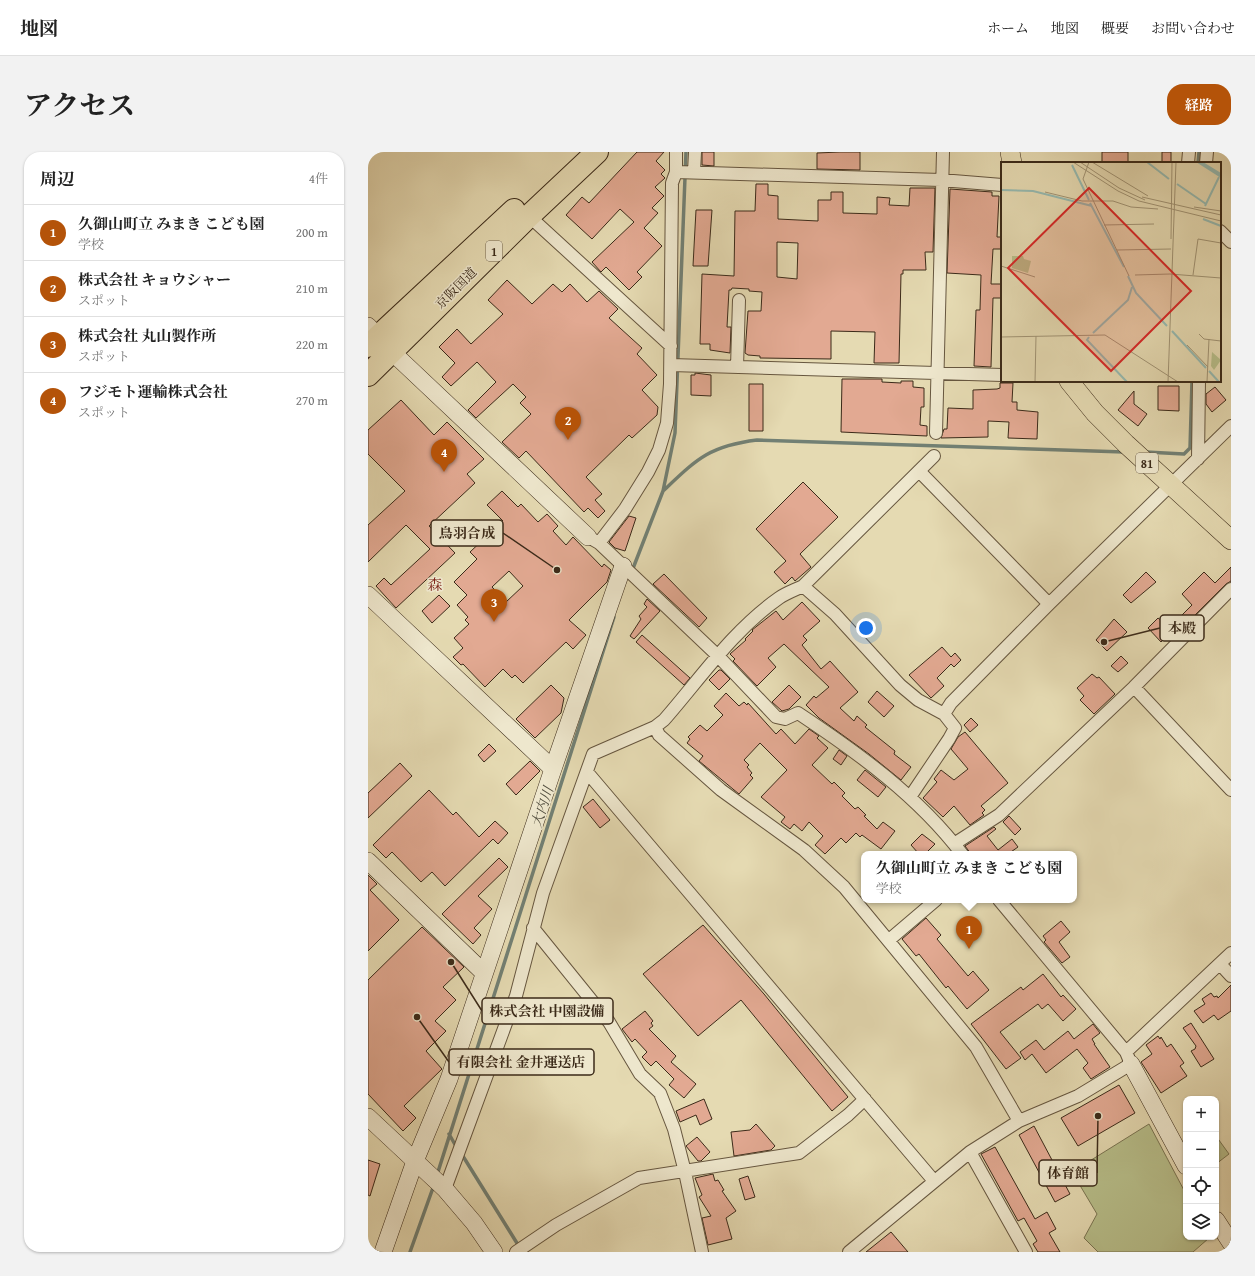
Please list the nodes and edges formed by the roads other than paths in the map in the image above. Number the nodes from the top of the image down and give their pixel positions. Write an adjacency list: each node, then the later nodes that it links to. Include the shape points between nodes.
1 (577, 152): 20 (highway, 京阪国道 / 1)
2 (597, 152): 16 (highway, 京阪国道 / 1)
3 (676, 152): 12 (street)
4 (695, 152): 13 (street)
5 (943, 152): 14 (street)
6 (1010, 152): 9 (main road)
7 (1189, 152): 10 (street)
8 (1207, 152): 11 (street)
9 (1012, 162)
10 (1188, 162)
11 (1206, 162)
12 (676, 172): 13 (street); 21 (street, via 672,183)
13 (694, 172): 14 (street)
14 (942, 180): 15 (street); 24 (street)
15 (1001, 185)
16 (529, 216): 20 (highway, 京阪国道 / 1); 21 (street)
17 (1221, 232): 18 (street)
18 (1231, 242)
19 (739, 300): 23 (street)
20 (376, 340): 25 (highway, 京阪国道 / 1); 35 (street)
21 (671, 346): 22 (street)
22 (671, 365): 23 (street); 35 (street, via 666,423 659,450 625,509)
23 (737, 367): 24 (street)
24 (938, 373): 26 (street); 30 (street)
25 (368, 374)
26 (1001, 375)
27 (1070, 382): 34 (main road, 81, via 1095,413 1126,444)
28 (1199, 382): 32 (street)
29 (1231, 426): 32 (street)
30 (936, 433)
31 (934, 456): 33 (street)
32 (1198, 459): 34 (street)
33 (919, 471): 38 (street); 41 (street)
34 (1172, 484): 36 (main road, 81); 41 (street)
35 (593, 540): 37 (street)
36 (1231, 540)
37 (625, 567): 42 (street); 46 (street)
38 (803, 586): 42 (street, via 780,597 758,614); 44 (street, via 835,614 900,684 918,700)
39 (1231, 589): 43 (street)
40 (368, 595): 46 (street)
41 (1049, 604): 44 (street, via 951,703)
42 (718, 656): 45 (street, via 664,720); 49 (street, via 776,717 785,719 798,713 840,741)
43 (1134, 687): 48 (street); 50 (street, via 999,815)
44 (944, 714): 49 (street, via 955,728)
45 (655, 727): 47 (street, via 593,754); 56 (street, via 659,735 721,790 804,850 844,887)
46 (552, 769): 59 (street)
47 (587, 772): 55 (street); 62 (street)
48 (1231, 790)
49 (910, 797): 50 (street)
50 (954, 844): 51 (street)
51 (960, 851)
52 (368, 861): 59 (street)
53 (932, 903): 56 (street)
54 (1001, 903): 61 (street)
55 (533, 928): 68 (street, via 608,1022 640,1074 660,1093 674,1129); 70 (street, via 516,996)
56 (889, 940): 64 (street, via 976,1047)
57 (1231, 953): 58 (street)
58 (1220, 964): 60 (street); 61 (street)
59 (484, 973): 67 (street, via 449,1079)
60 (1231, 976)
61 (1129, 1058): 64 (street, via 1078,1096); 66 (street)
62 (865, 1099): 68 (street, via 799,1153); 69 (street)
63 (368, 1117): 67 (street)
64 (1019, 1121): 65 (street)
65 (970, 1152): 69 (street); 78 (street)
66 (1183, 1160)
67 (415, 1161): 70 (street); 73 (street)
68 (686, 1172): 75 (street, via 639,1178 556,1225); 76 (street)
69 (934, 1181): 77 (street)
70 (445, 1189): 74 (street, via 474,1223)
71 (1219, 1225): 72 (street)
72 (1231, 1243)
73 (383, 1252)
74 (494, 1252)
75 (516, 1252)
76 (702, 1252)
77 (849, 1252)
78 (1026, 1252)

